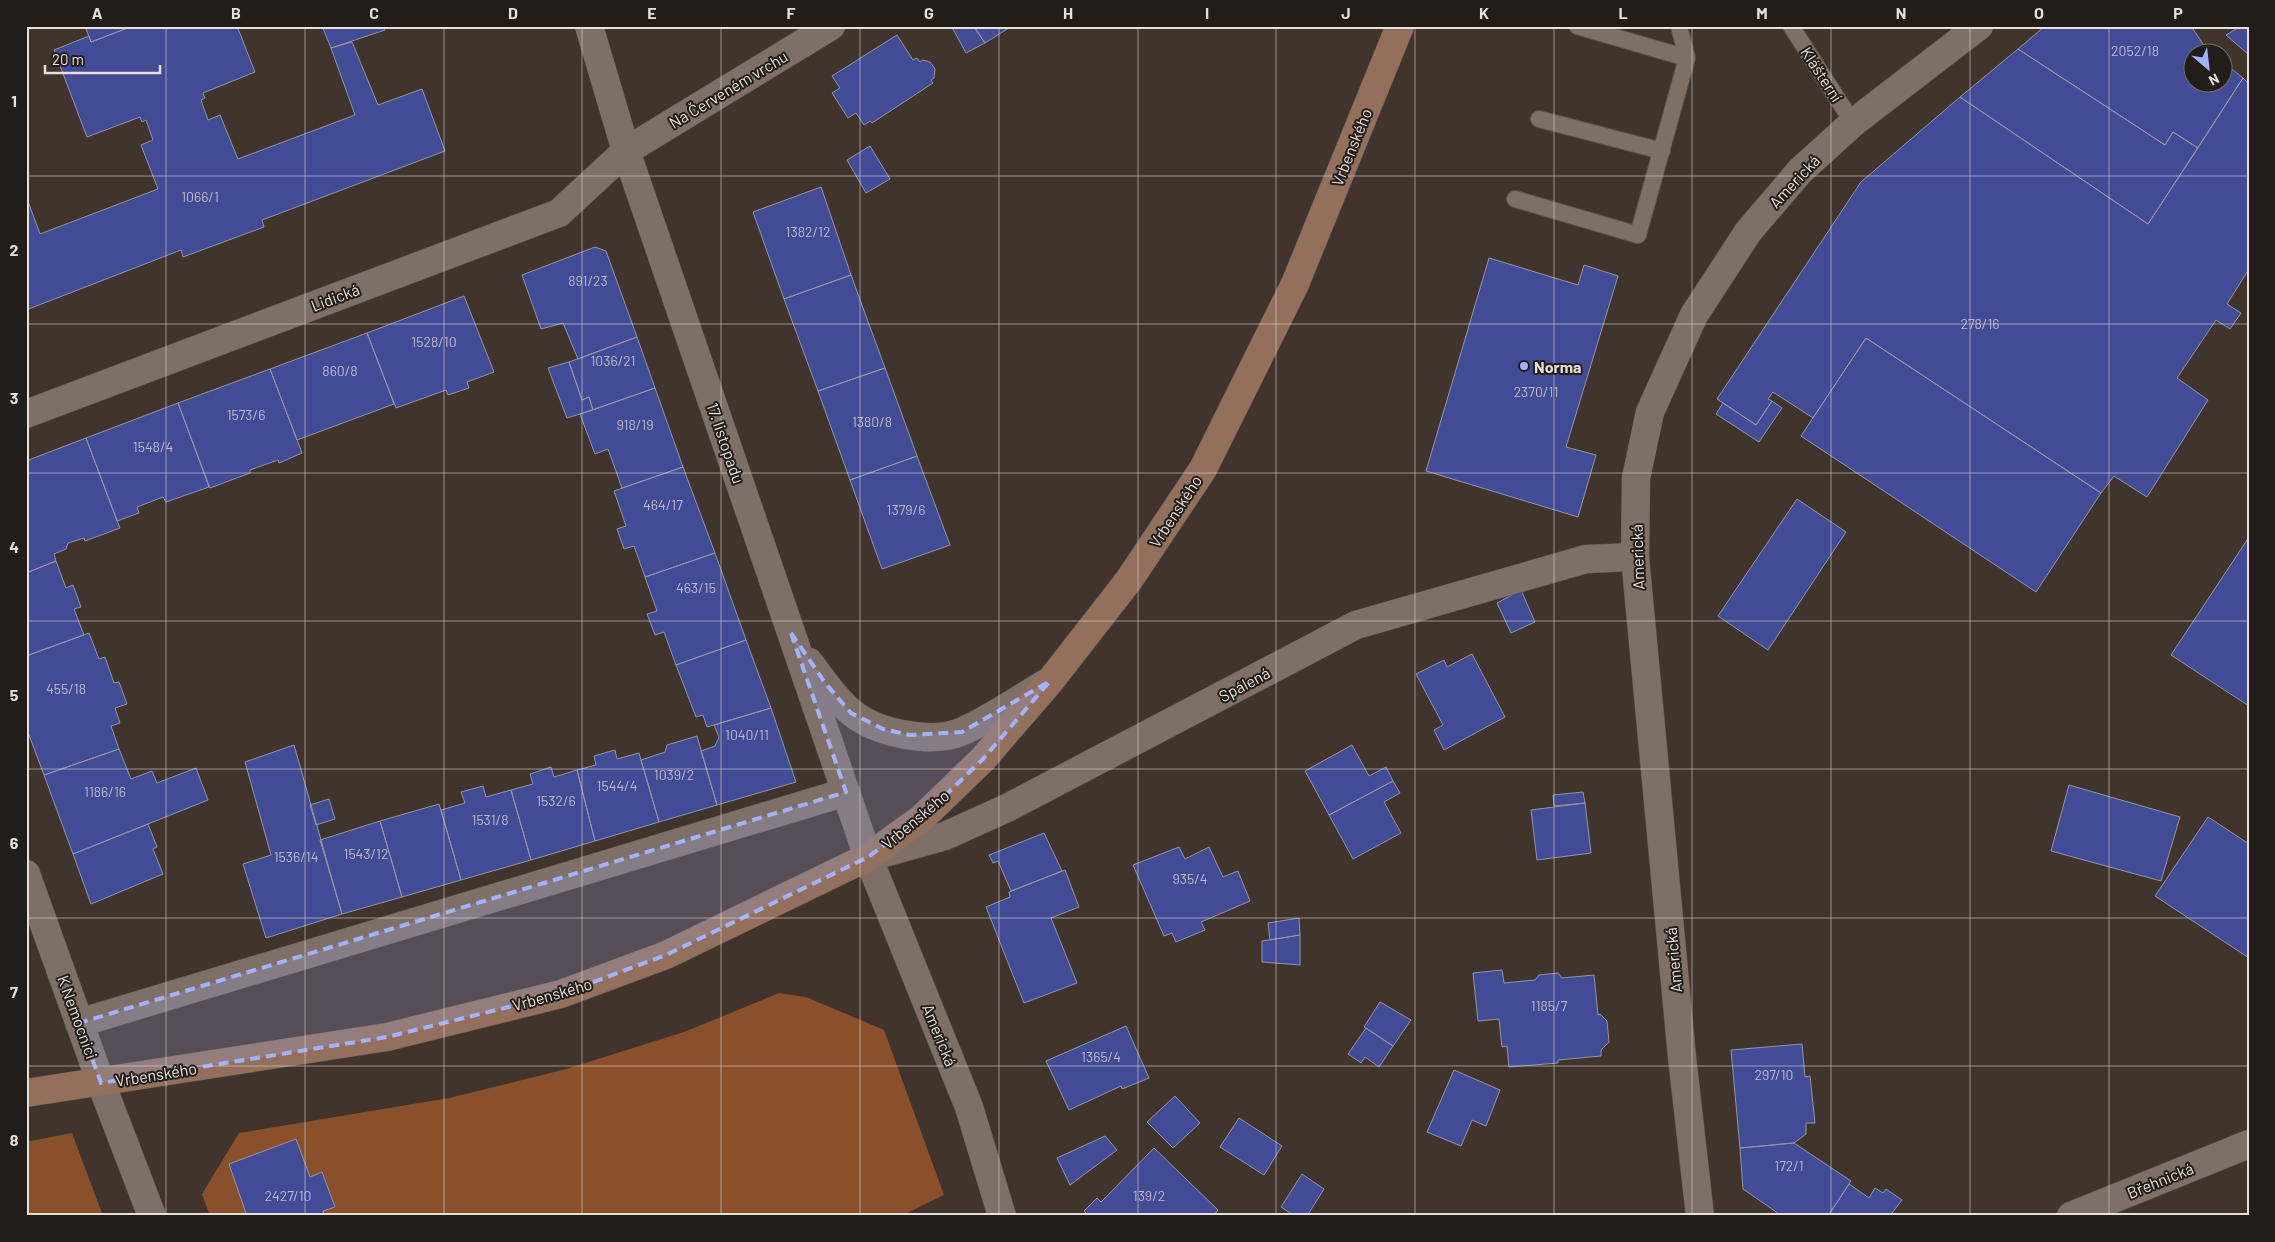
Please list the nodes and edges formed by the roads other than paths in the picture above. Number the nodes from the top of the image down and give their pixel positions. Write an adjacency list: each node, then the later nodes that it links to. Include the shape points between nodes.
1 (589, 26): 11 (street, 17. listopadu)
2 (831, 26): 11 (street, Na Červeném vrchu)
3 (1400, 26): 17 (main road, Vrbenského, via 1295,284 1203,469 1129,580)
4 (1577, 26): 8 (lane)
5 (1679, 26): 8 (lane)
6 (1791, 26): 10 (lane, Klášterní)
7 (1979, 26): 10 (street, Americká)
8 (1688, 58): 12 (lane)
9 (1539, 119): 12 (lane)
10 (1853, 122): 15 (street, Americká, via 1800,171 1748,232 1694,315 1650,412 1636,478)
11 (626, 151): 14 (street, Lidická, via 559,212); 16 (street, 17. listopadu)
12 (1662, 151): 13 (lane, via 1638,235)
13 (1515, 199)
14 (26, 414)
15 (1635, 557): 19 (street, Spálená, via 1586,559 1356,625 1008,808 945,836); 27 (street, Americká)
16 (792, 633): 17 (street, via 826,684 852,712 883,729 910,735 932,737 962,732); 18 (street, 17. listopadu)
17 (1050, 681): 19 (main road, Vrbenského, via 983,759 922,818)
18 (846, 792): 19 (street, 17. listopadu); 21 (street)
19 (868, 857): 22 (main road, Vrbenského, via 666,955 561,994 387,1037); 26 (street, Americká, via 969,1107)
20 (26, 874): 21 (street, K Nemocnici)
21 (79, 1023): 22 (street, K Nemocnici)
22 (101, 1083): 23 (main road, Vrbenského); 25 (street, K Nemocnici)
23 (26, 1093)
24 (2249, 1144): 28 (street, Břehnická)
25 (152, 1216)
26 (1002, 1216)
27 (1700, 1216)
28 (2070, 1216)

